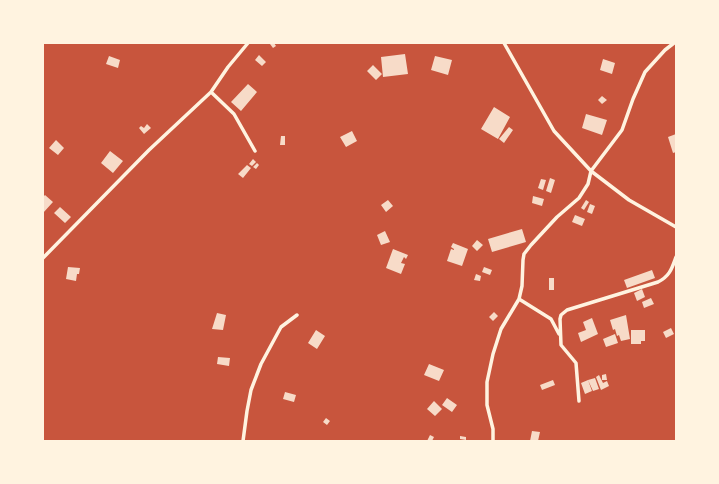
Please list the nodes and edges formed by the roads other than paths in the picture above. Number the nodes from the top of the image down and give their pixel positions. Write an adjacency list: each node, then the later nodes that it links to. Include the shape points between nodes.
1 (248, 43): 4 (street)
2 (504, 43): 6 (street, via 554,131)
3 (674, 43): 6 (street, via 645,72 622,130)
4 (211, 92): 5 (street, via 234,114); 9 (street, via 149,150)
5 (255, 151)
6 (591, 171): 7 (street, via 629,200); 10 (street, via 588,184 579,198 557,217 524,254)
7 (676, 227)
8 (676, 257): 12 (street, via 668,276 658,282 567,310 560,319)
9 (43, 258)
10 (519, 299): 12 (street, via 551,319); 15 (street, via 501,329 487,382 487,405 493,428)
11 (297, 315): 14 (street, via 281,327 261,364 251,390)
12 (560, 335): 13 (street, via 563,348 576,363)
13 (579, 402)
14 (243, 441)
15 (493, 441)

